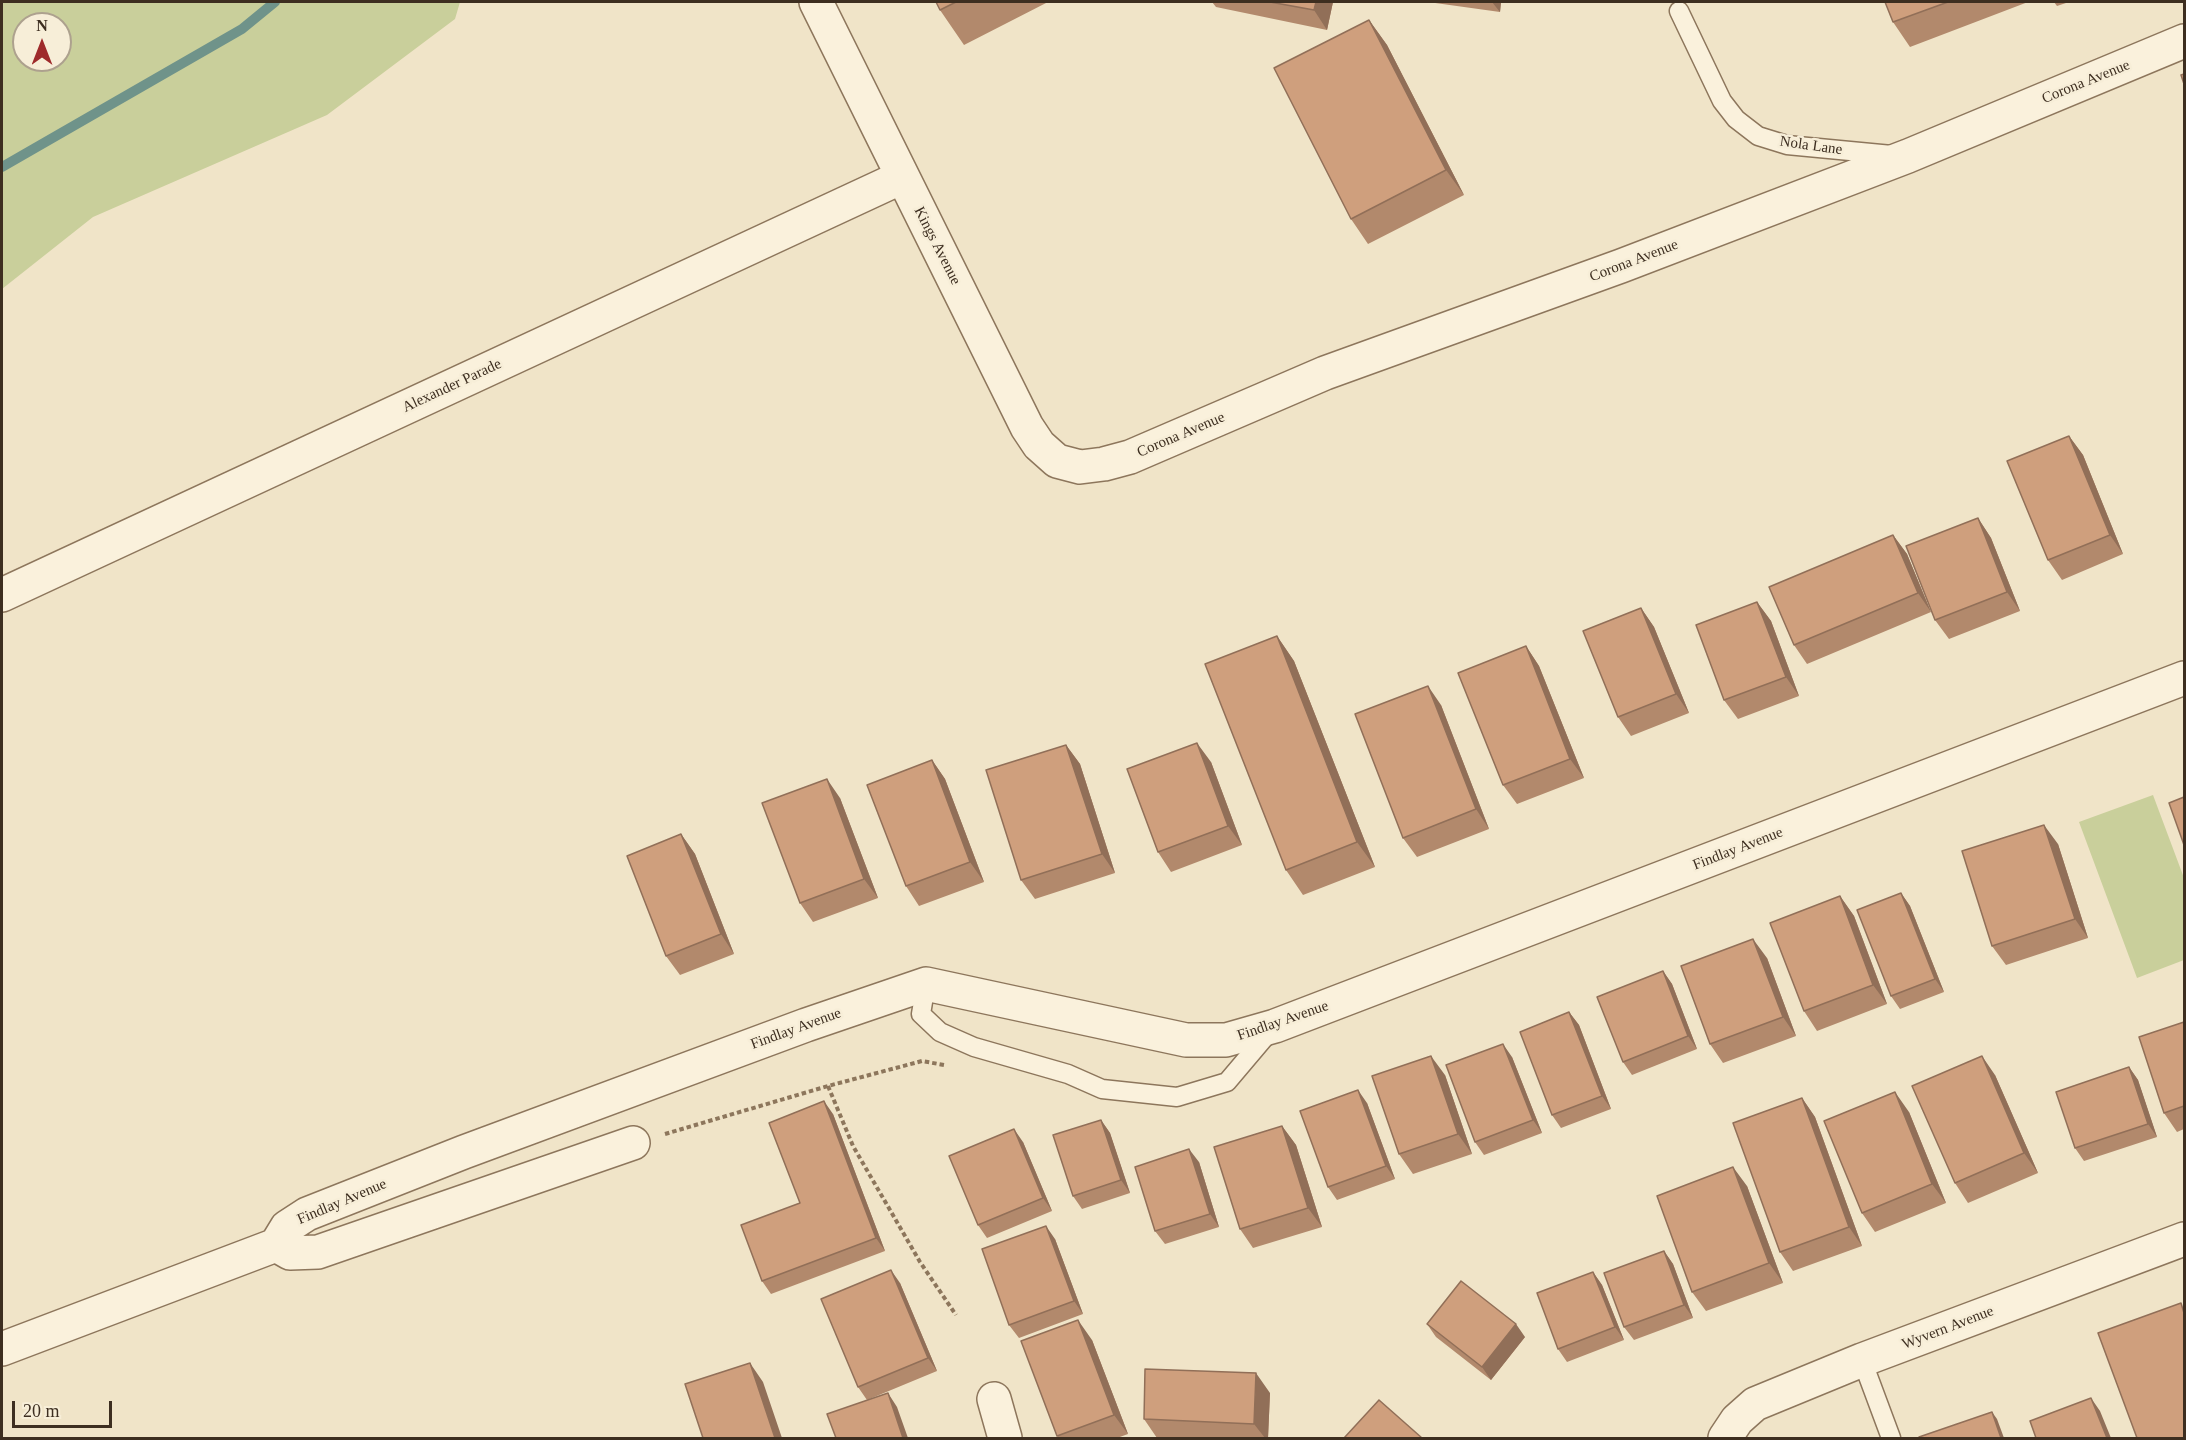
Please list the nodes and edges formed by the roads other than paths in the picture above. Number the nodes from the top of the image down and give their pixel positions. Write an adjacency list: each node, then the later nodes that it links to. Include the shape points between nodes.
1 (816, 2): 5 (street, Kings Avenue)
2 (1679, 11): 4 (lane, Nola Lane, via 1722,101 1736,119 1758,136 1787,145)
3 (2184, 41): 4 (street, Corona Avenue)
4 (1908, 156): 6 (street, Corona Avenue, via 1325,374 1130,457)
5 (903, 177): 6 (street, Kings Avenue, via 1028,427 1039,445 1057,461); 7 (street, Alexander Parade)
6 (1080, 467)
7 (2, 595)
8 (2184, 678): 10 (street, Findlay Avenue)
9 (926, 984): 10 (street, Findlay Avenue, via 1186,1040 1226,1040); 10 (lane, via 921,1014 940,1032 1102,1089 1177,1097 1227,1082); 13 (street, Findlay Avenue, via 773,1037 307,1214 287,1227)
10 (1275, 1026)
11 (633, 1143): 13 (street, via 318,1252 290,1253)
12 (2184, 1239): 15 (street, Wyvern Avenue)
13 (276, 1245): 14 (street)
14 (2, 1349)
15 (1862, 1360): 18 (street, Wyvern Avenue, via 1755,1404); 19 (lane)
16 (994, 1399): 17 (street)
17 (1005, 1438)
18 (1725, 1438)
19 (1891, 1438)

